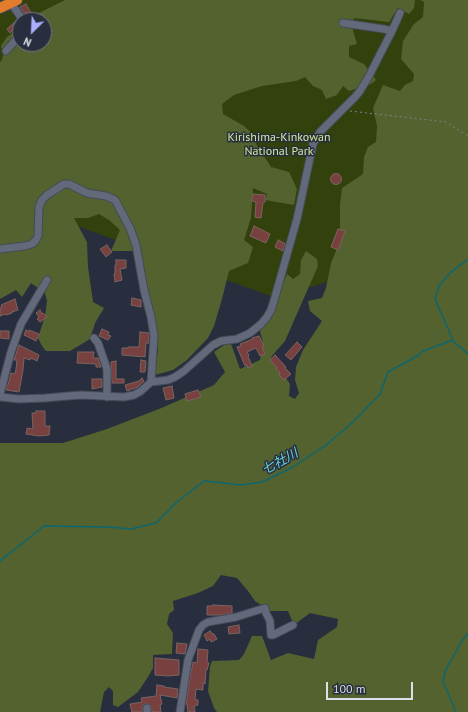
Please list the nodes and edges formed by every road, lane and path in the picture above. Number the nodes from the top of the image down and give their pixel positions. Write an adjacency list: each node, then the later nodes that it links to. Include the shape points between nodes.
1 (14, 2): 2 (highway); 3 (street)
2 (0, 8)
3 (19, 12)
4 (400, 13): 6 (street)
5 (343, 23): 6 (street)
6 (392, 31): 9 (street, via 360,91)
7 (12, 44): 8 (street)
8 (6, 51)
9 (342, 110): 10 (path, via 446,122); 14 (street, via 320,132 313,144 297,219 267,317 250,333 213,345 175,377)
10 (468, 136)
11 (0, 249): 14 (street, via 25,246 36,240 42,200 64,184 115,200 136,245 151,316 154,336)
12 (47, 280): 15 (street, via 21,324)
13 (94, 338): 17 (street, via 107,369)
14 (151, 382): 17 (street, via 134,395)
15 (0, 394)
16 (0, 397): 17 (street)
17 (107, 397)
18 (293, 625): 19 (street, via 271,635 270,621 265,608 203,625 188,660)
19 (180, 712)

